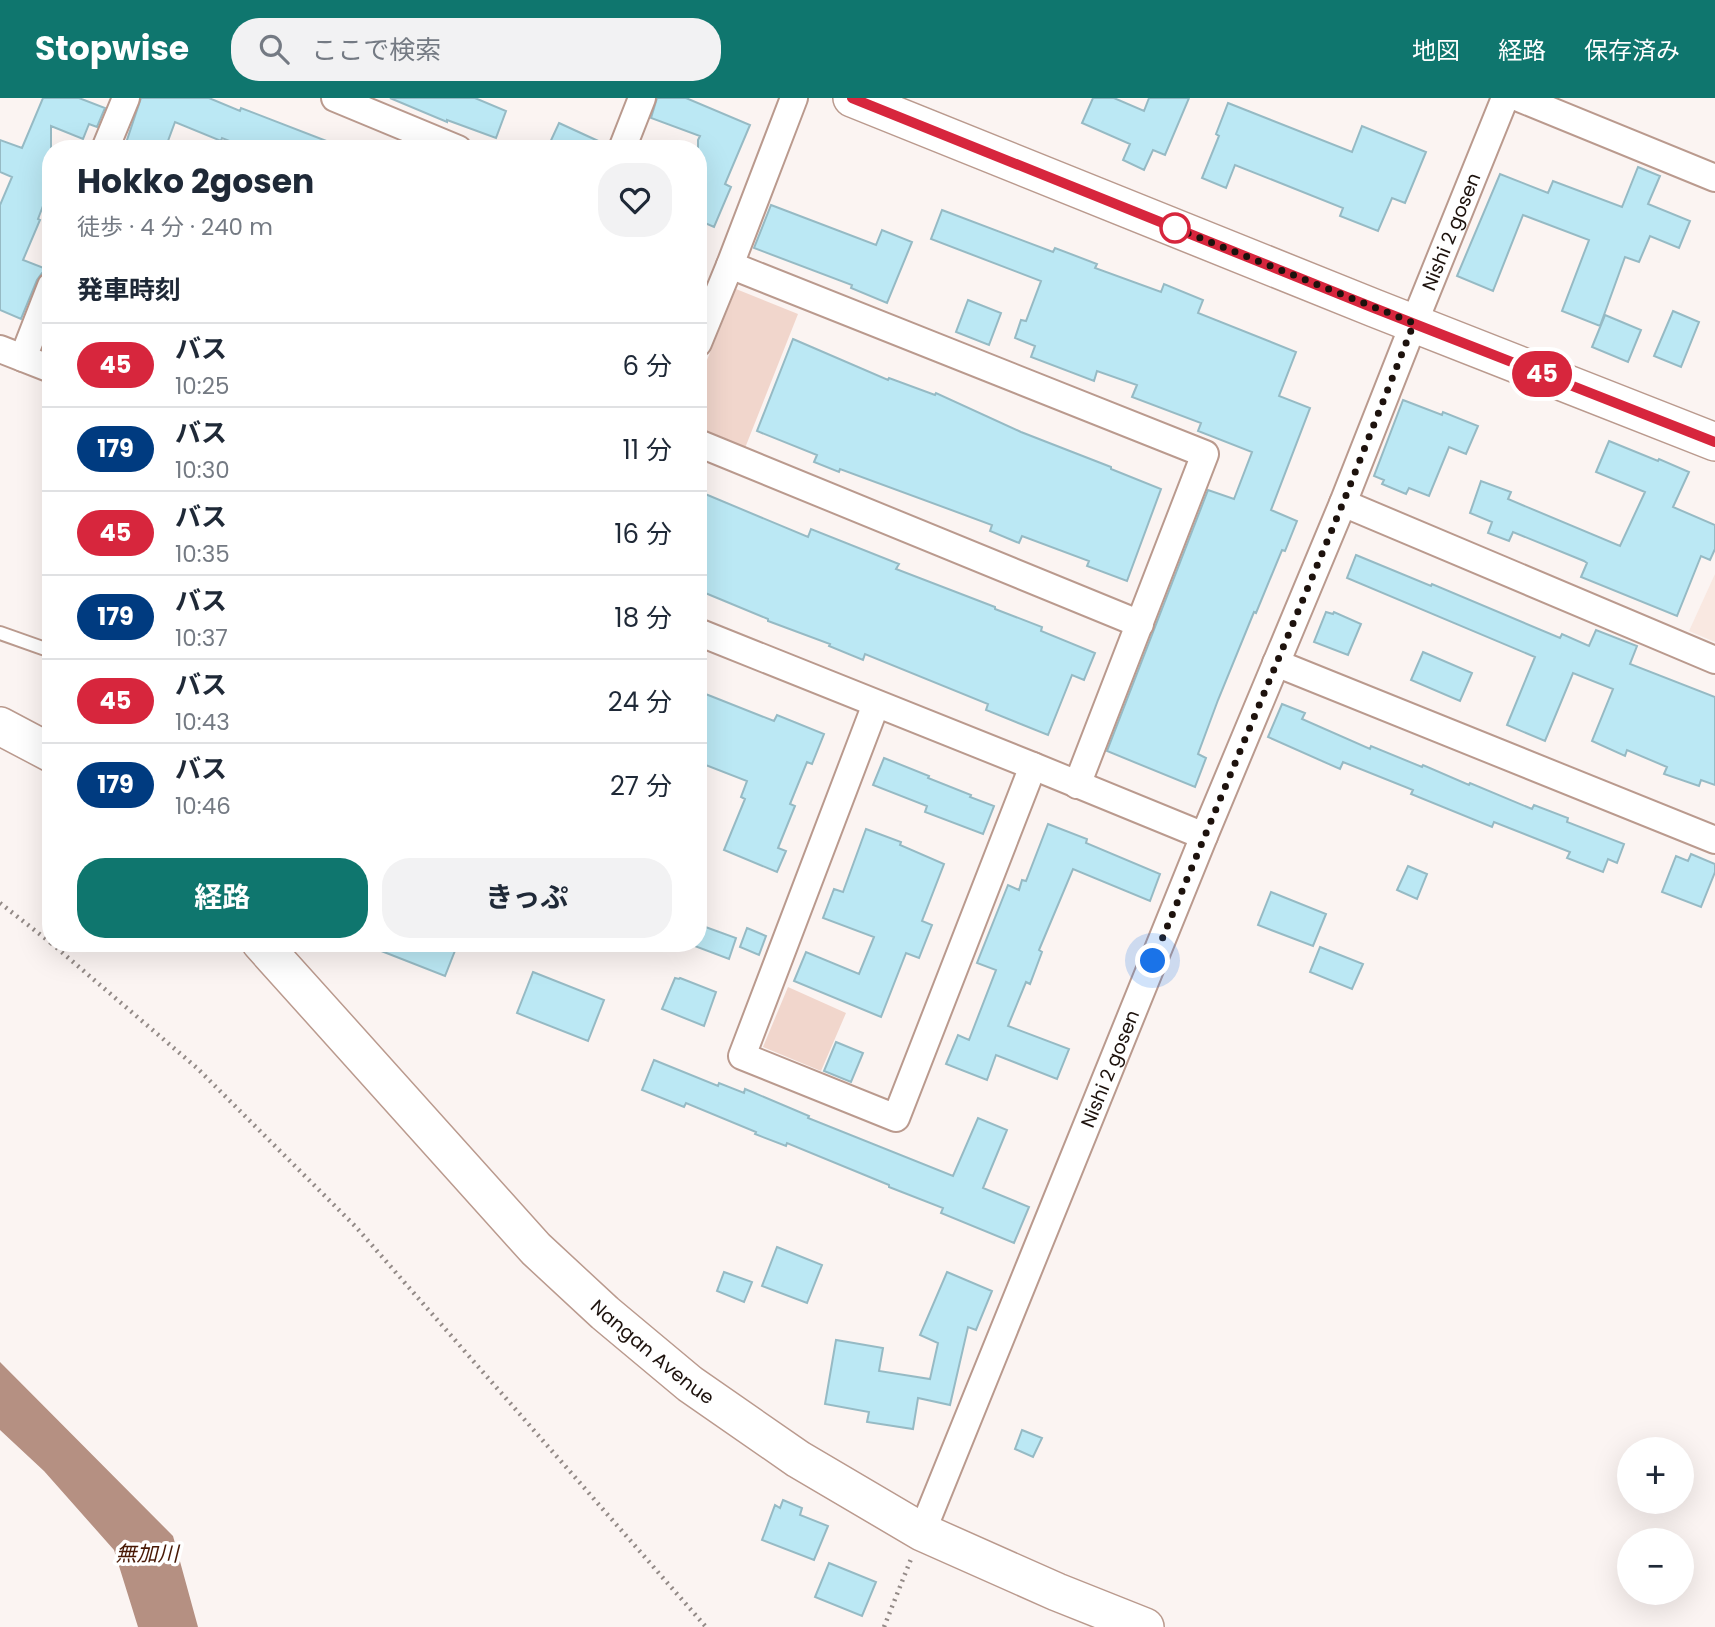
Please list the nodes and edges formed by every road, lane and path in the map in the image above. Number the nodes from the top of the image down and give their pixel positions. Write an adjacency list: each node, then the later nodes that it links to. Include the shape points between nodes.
1 (126, 98): 9 (street)
2 (335, 98): 10 (street)
3 (642, 98): 11 (street)
4 (794, 98): 13 (street)
5 (852, 98): 8 (main road)
6 (1506, 98): 16 (street, Nishi 2 gosen)
7 (1519, 98): 12 (street)
8 (903, 107): 16 (main road)
9 (109, 140)
10 (436, 140)
11 (626, 140)
12 (1715, 177)
13 (730, 265): 15 (street); 22 (street, via 1206,454)
14 (42, 301): 17 (street)
15 (707, 321)
16 (1414, 323): 19 (main road); 21 (street, Nishi 2 gosen)
17 (11, 353): 18 (street)
18 (42, 365)
19 (1715, 442)
20 (707, 447): 22 (street)
21 (1343, 503): 26 (street); 27 (street, Nishi 2 gosen)
22 (1140, 624): 32 (street)
23 (0, 633): 25 (lane)
24 (707, 636): 28 (street)
25 (42, 648)
26 (1715, 660)
27 (1276, 663): 33 (street, Nishi 2 gosen); 34 (street)
28 (876, 704): 31 (street); 31 (street, via 742,1056 883,1113 896,1118)
29 (0, 726): 30 (main road)
30 (42, 748)
31 (1033, 766): 32 (street)
32 (1077, 785): 33 (street)
33 (1204, 836): 39 (street, Nishi 2 gosen)
34 (1715, 839)
35 (0, 903): 36 (path)
36 (42, 936)
37 (63, 952): 40 (path, via 197,1068 356,1227)
38 (269, 952): 39 (main road, Nangan Avenue, via 536,1249 605,1313 690,1384 798,1459)
39 (922, 1532): 41 (path); 42 (main road, Nangan Avenue)
40 (706, 1627)
41 (884, 1627)
42 (1145, 1627)

